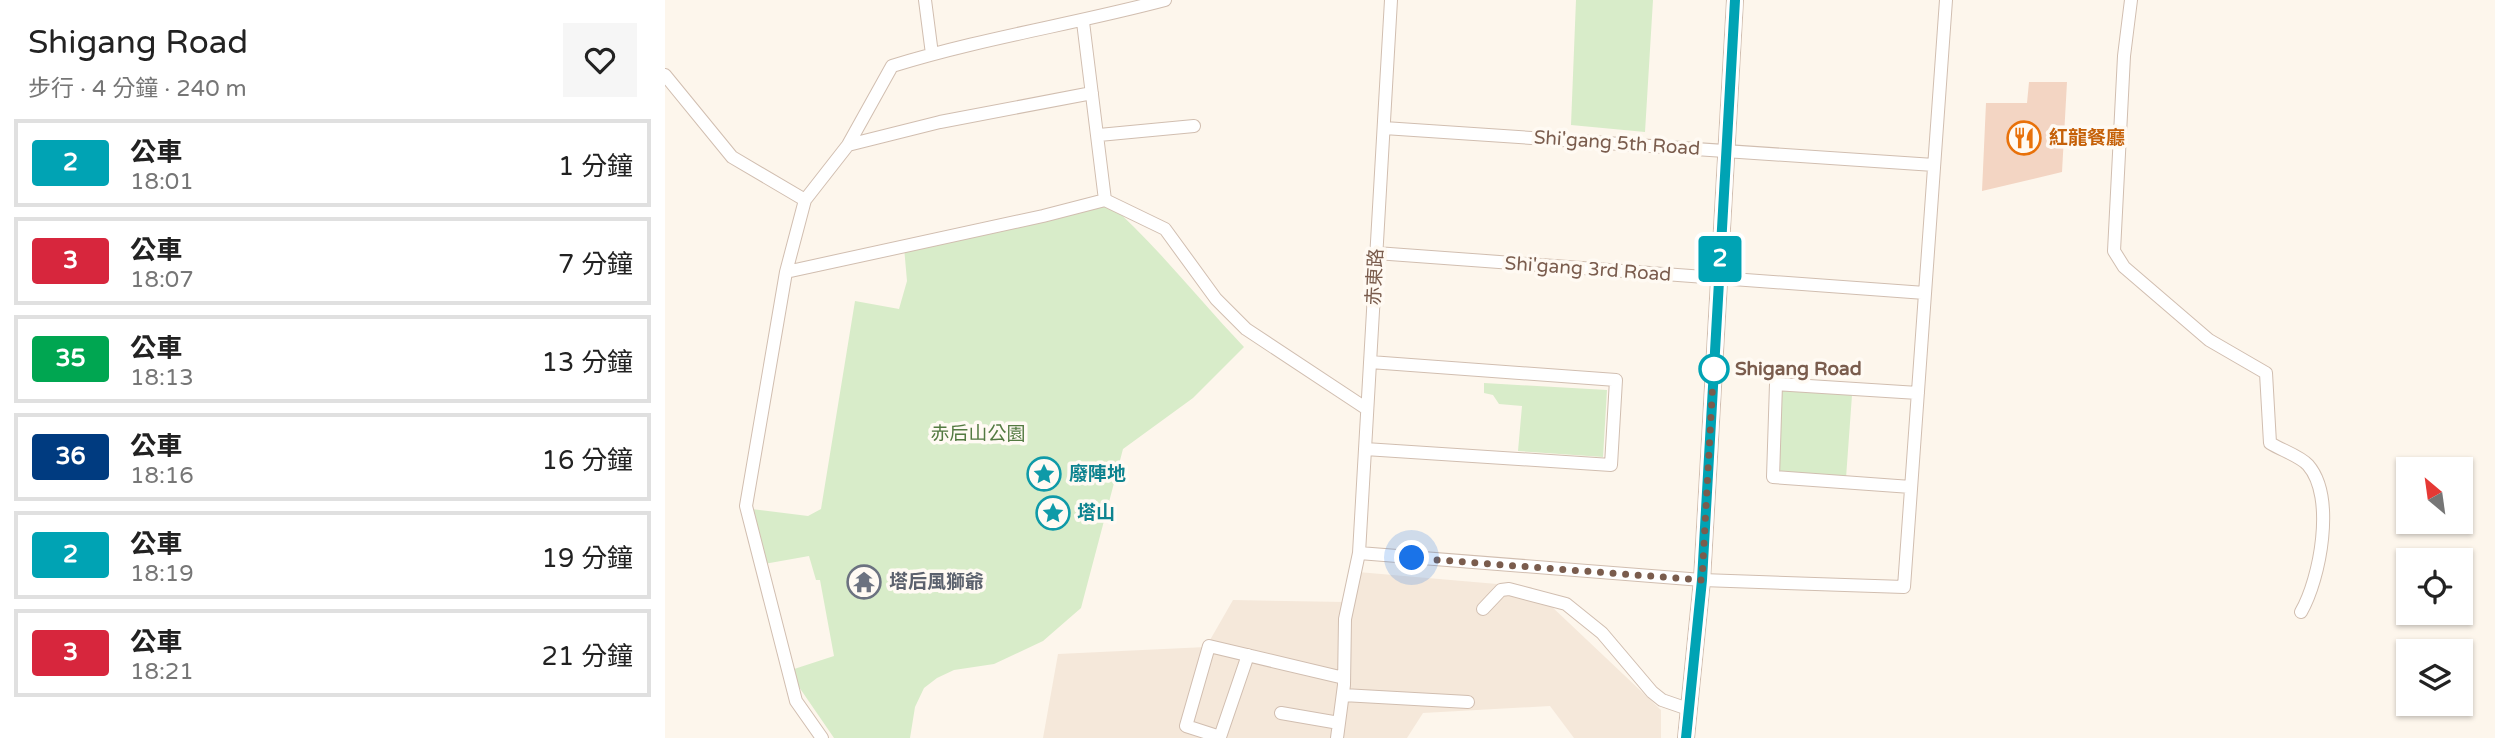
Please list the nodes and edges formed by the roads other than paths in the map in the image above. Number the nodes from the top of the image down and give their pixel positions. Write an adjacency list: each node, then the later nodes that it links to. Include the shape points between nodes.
1 (925, 0): 8 (street)
2 (1165, 0): 7 (street)
3 (1391, 0): 12 (street, 赤東路)
4 (1735, 0): 15 (street)
5 (1946, 0): 16 (street)
6 (2131, 0): 31 (street, via 2114,251 2124,267 2209,341 2266,373 2270,443 2308,465 2320,491 2323,541)
7 (1083, 22): 8 (street); 10 (street)
8 (932, 54): 14 (street, via 892,66)
9 (665, 75): 17 (street, via 732,157)
10 (1092, 93): 13 (street); 14 (street)
11 (1194, 125): 13 (street)
12 (1384, 128): 15 (street, Shi'gang 5th Road); 19 (street, 赤東路)
13 (1099, 135): 18 (street)
14 (848, 145): 17 (street)
15 (1727, 150): 16 (street, Shi'gang 5th Road); 21 (street)
16 (1934, 165): 22 (street)
17 (805, 200): 20 (street)
18 (1105, 200): 20 (street); 25 (street, via 1165,229 1216,299 1246,329)
19 (1376, 253): 21 (street, Shi'gang 3rd Road); 23 (street, 赤東路)
20 (786, 272): 39 (street, via 746,506 796,701)
21 (1719, 279): 22 (street, Shi'gang 3rd Road); 29 (street)
22 (1925, 293): 24 (street)
23 (1370, 362): 25 (street, 赤東路); 26 (street, via 1616,380 1611,465)
24 (1918, 393): 27 (street); 27 (street, via 1776,384 1773,477)
25 (1367, 410): 26 (street, 赤東路)
26 (1365, 449): 28 (street, 赤東路)
27 (1911, 487): 29 (street, via 1904,587)
28 (1359, 553): 29 (street); 33 (street, 赤東路, via 1345,619)
29 (1702, 580): 36 (street)
30 (1483, 609): 36 (street, via 1501,590 1509,589 1566,604 1602,633 1662,700)
31 (2301, 612)
32 (1248, 655): 33 (street); 40 (street); 40 (street, via 1209,646 1186,726)
33 (1345, 678): 34 (street, 赤東路)
34 (1343, 695): 35 (street); 38 (street, 赤東路)
35 (1468, 702)
36 (1688, 709): 42 (street)
37 (1281, 713): 38 (street)
38 (1339, 723): 41 (street, 赤東路)
39 (822, 738)
40 (1222, 738)
41 (1337, 738)
42 (1686, 738)

